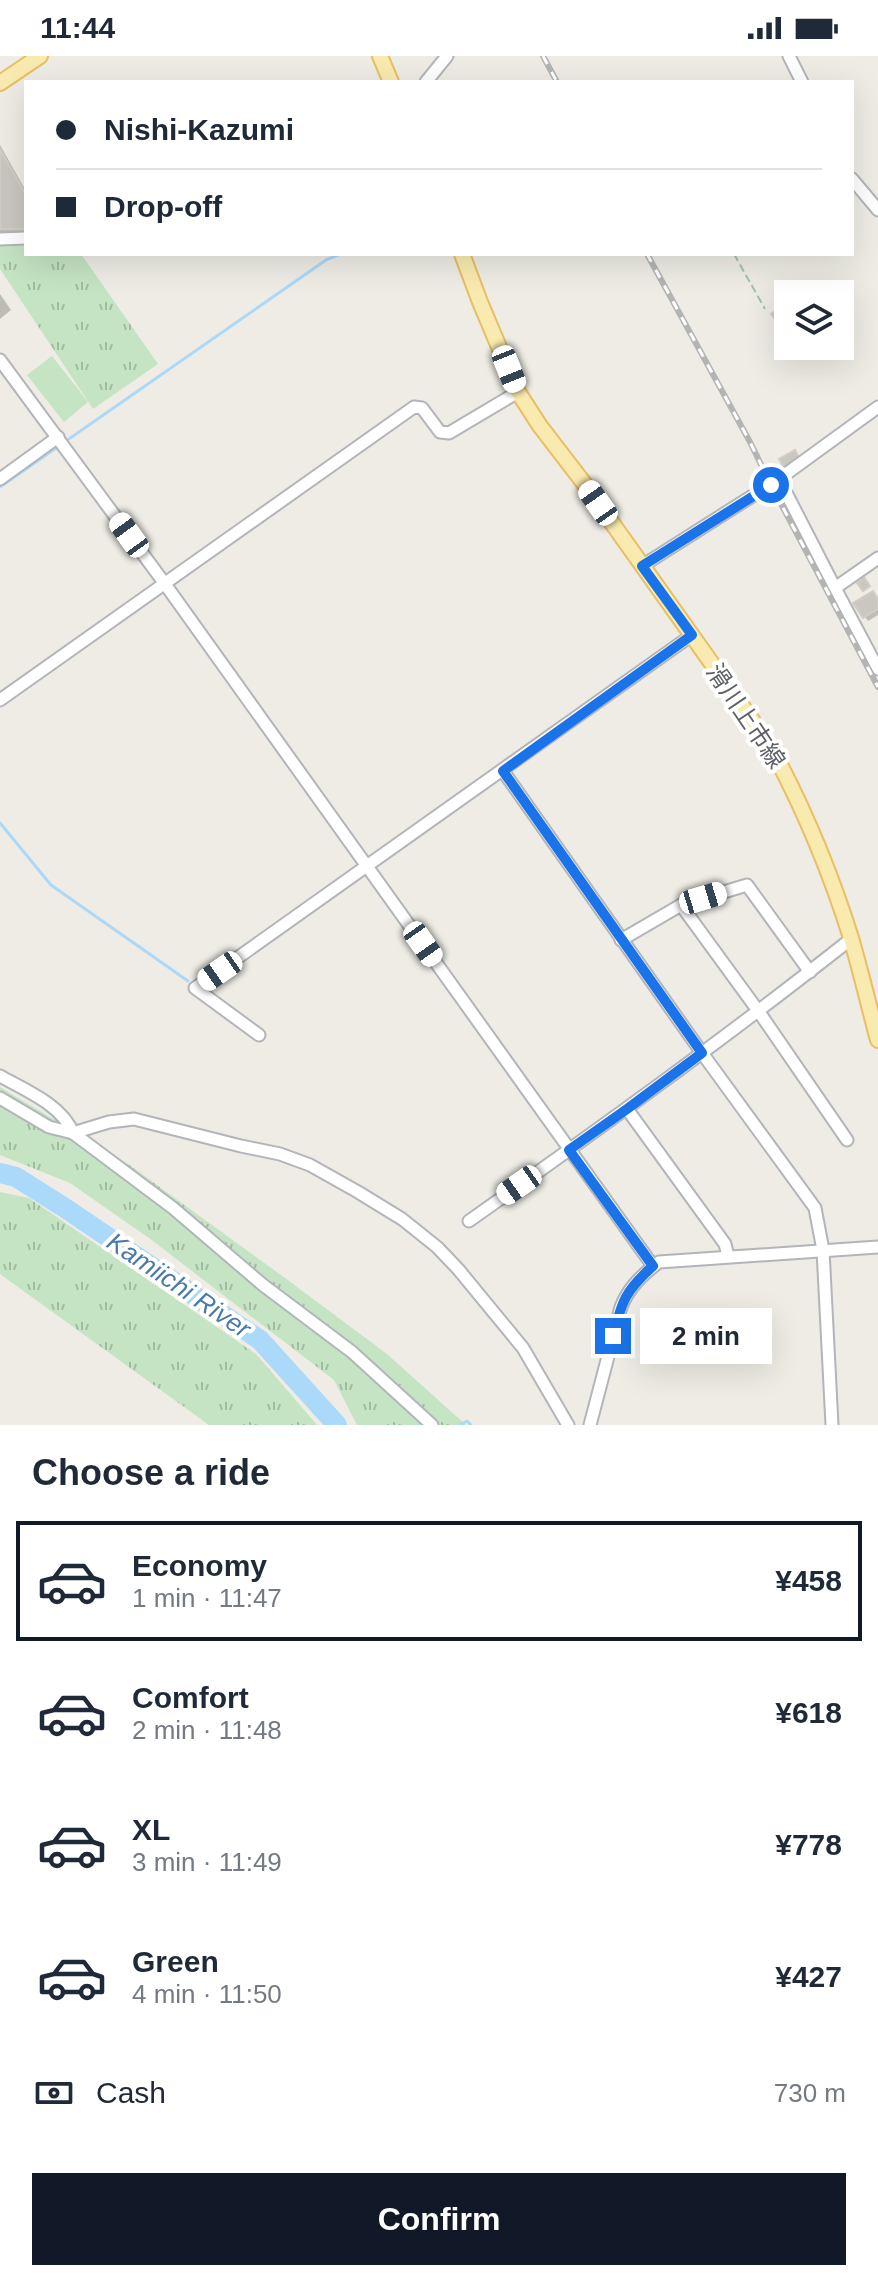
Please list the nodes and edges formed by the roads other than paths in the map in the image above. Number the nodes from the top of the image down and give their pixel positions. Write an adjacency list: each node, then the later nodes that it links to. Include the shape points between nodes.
1 (40, 56): 8 (main road)
2 (380, 56): 5 (main road)
3 (447, 56): 6 (street)
4 (789, 56): 7 (street)
5 (390, 80)
6 (428, 80)
7 (801, 80)
8 (0, 83)
9 (854, 181): 10 (street)
10 (878, 210)
11 (24, 238): 12 (street)
12 (0, 239)
13 (463, 256): 15 (main road, 滑川上市線)
14 (0, 360): 17 (street)
15 (518, 392): 21 (main road, 滑川上市線); 22 (street, via 449,433 440,432 422,408 414,407)
16 (878, 407): 19 (street)
17 (58, 437): 18 (street); 22 (street)
18 (0, 479)
19 (779, 479): 21 (street); 23 (street)
20 (878, 558): 23 (street)
21 (642, 566): 24 (main road, 滑川上市線)
22 (165, 584): 26 (street); 28 (street)
23 (835, 588): 25 (street)
24 (692, 635): 27 (street); 30 (main road, 滑川上市線, via 780,765 819,847)
25 (878, 669)
26 (0, 700)
27 (503, 771): 28 (street); 31 (street)
28 (368, 867): 34 (street, via 195,988); 42 (street)
29 (681, 905): 31 (street); 32 (street, via 747,885); 33 (street)
30 (851, 939): 32 (street); 35 (main road, 滑川上市線)
31 (621, 940): 36 (street)
32 (810, 972): 33 (street)
33 (759, 1012): 36 (street); 41 (street)
34 (259, 1035)
35 (878, 1040)
36 (702, 1053): 39 (street); 45 (street, via 815,1208)
37 (0, 1076): 40 (street, via 56,1110)
38 (0, 1098): 40 (street, via 49,1127)
39 (627, 1109): 42 (street); 46 (street, via 725,1244)
40 (73, 1133): 48 (street, via 352,1352); 49 (street, via 134,1119 280,1154 334,1178 402,1219 458,1269 523,1348)
41 (847, 1140)
42 (569, 1150): 43 (street); 47 (street)
43 (469, 1221)
44 (878, 1247): 45 (street)
45 (823, 1250): 46 (street); 51 (street)
46 (728, 1256): 47 (street)
47 (653, 1266): 50 (street, via 626,1293)
48 (432, 1425)
49 (568, 1425)
50 (590, 1425)
51 (832, 1425)

